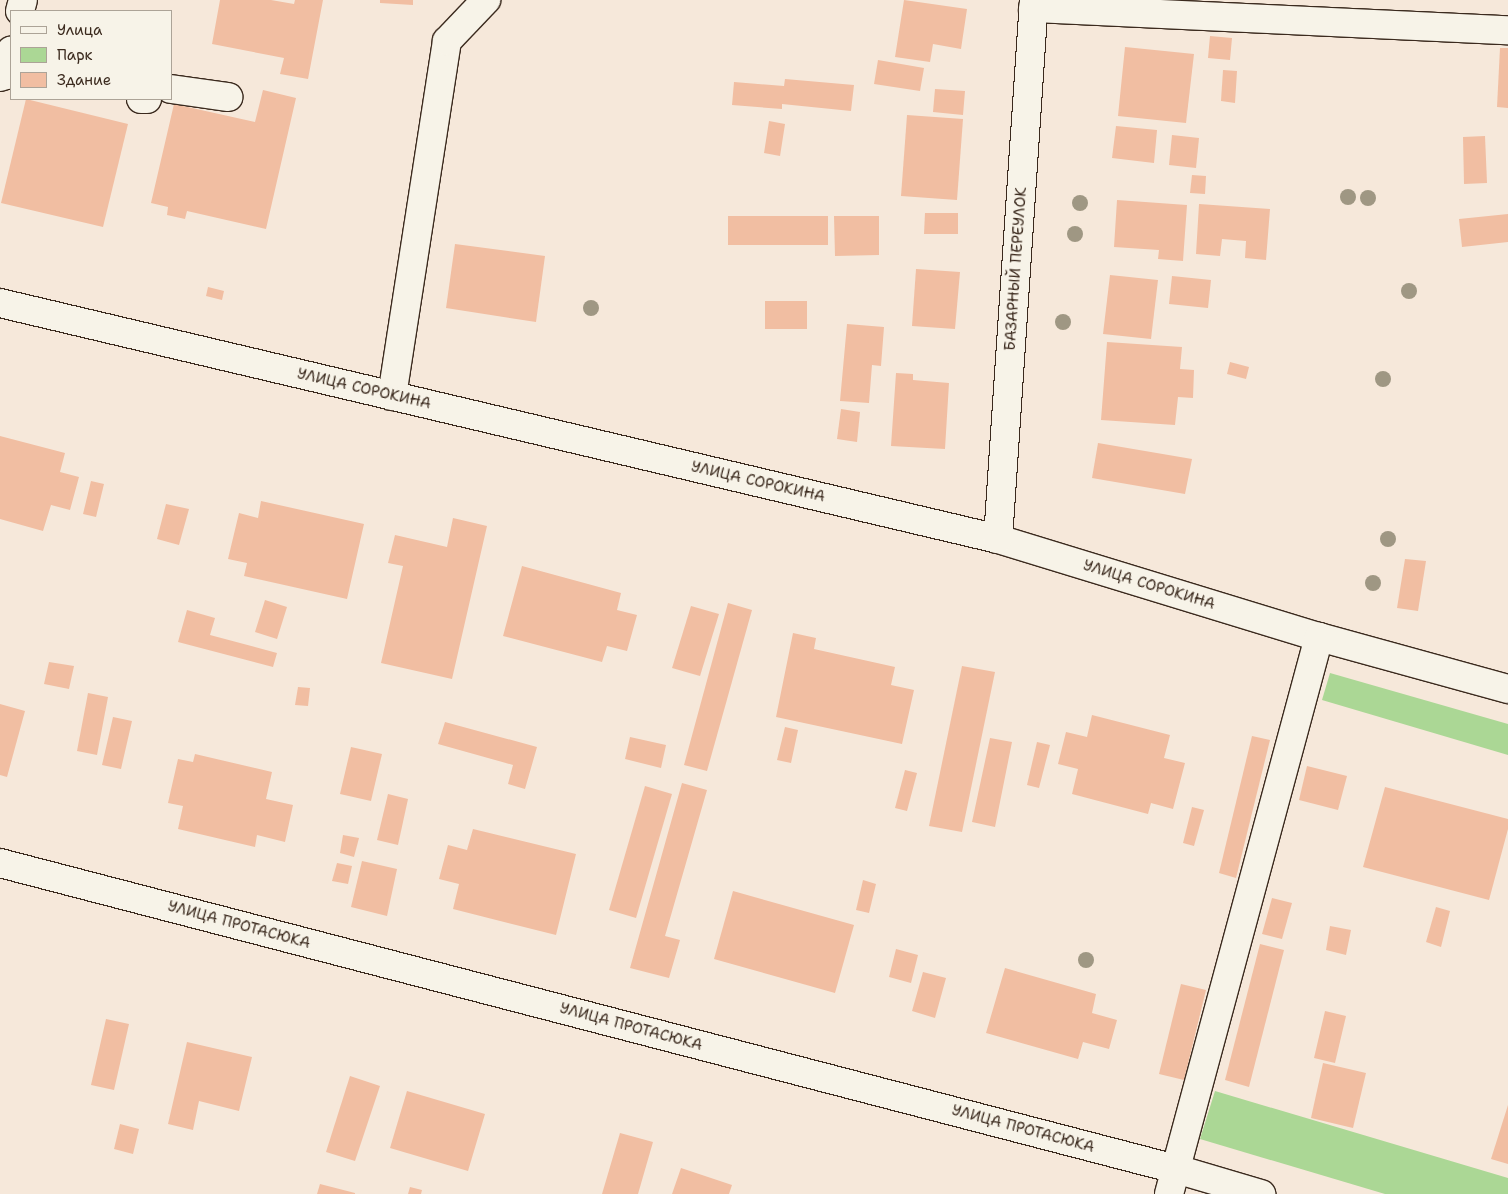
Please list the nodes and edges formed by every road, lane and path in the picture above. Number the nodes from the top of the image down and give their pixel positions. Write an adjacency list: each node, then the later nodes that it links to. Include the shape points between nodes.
1 (486, 0): 7 (street, via 447,41)
2 (1034, 4): 3 (street); 8 (street, БАЗАРНЫЙ ПЕРЕУЛОК)
3 (1508, 30)
4 (172, 89): 5 (street)
5 (228, 97)
6 (0, 303): 7 (street, УЛИЦА СОРОКИНА)
7 (392, 396): 8 (street, УЛИЦА СОРОКИНА)
8 (998, 539): 9 (street, УЛИЦА СОРОКИНА)
9 (1319, 637): 10 (street, УЛИЦА СОРОКИНА); 12 (street)
10 (1508, 689)
11 (0, 863): 12 (street, УЛИЦА ПРОТАСЮКА)
12 (1172, 1181): 13 (street, УЛИЦА ПРОТАСЮКА)
13 (1261, 1194)

